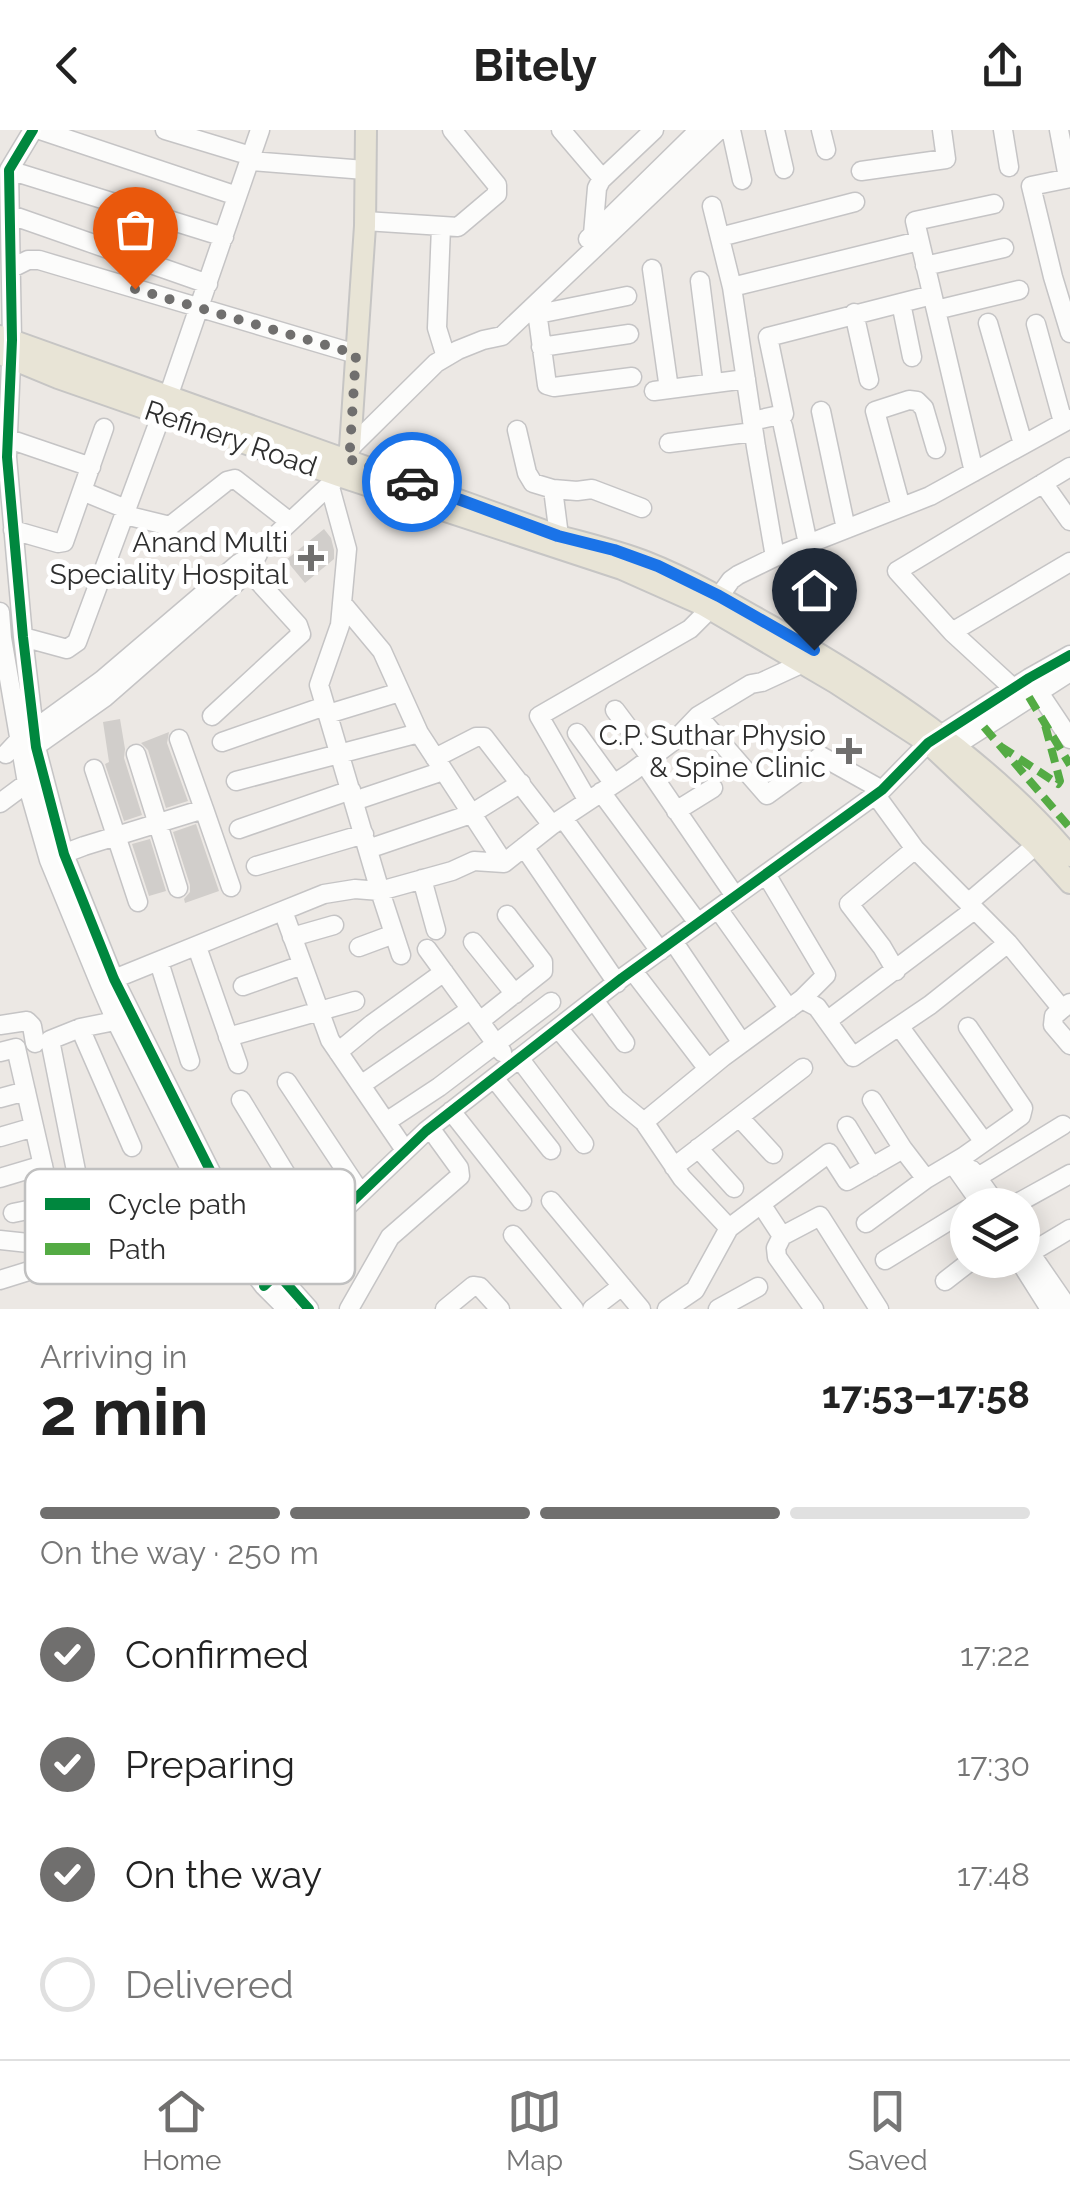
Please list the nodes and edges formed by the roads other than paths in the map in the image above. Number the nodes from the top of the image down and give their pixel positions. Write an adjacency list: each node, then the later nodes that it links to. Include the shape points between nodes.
1 (37, 130): 20 (street); 26 (street)
2 (166, 130): 17 (street)
3 (260, 130): 17 (street)
4 (366, 130): 21 (main road)
5 (452, 130): 32 (street, via 498,191 462,225)
6 (561, 130): 24 (street)
7 (654, 130): 24 (street)
8 (699, 130): 33 (street)
9 (719, 130): 33 (street)
10 (731, 130): 25 (street)
11 (774, 130): 19 (street)
12 (821, 130): 16 (street)
13 (942, 130): 22 (street, via 946,159)
14 (1003, 130): 18 (street)
15 (1060, 130): 23 (street)
16 (826, 150)
17 (250, 159): 21 (street); 26 (street)
18 (1009, 167)
19 (784, 169)
20 (9, 170): 30 (street); 34 (street)
21 (365, 170): 31 (main road)
22 (861, 171)
23 (1068, 175): 41 (street, via 1031,186)
24 (602, 178): 33 (street, via 597,188)
25 (742, 180)
26 (238, 196): 34 (street)
27 (854, 202): 35 (street)
28 (994, 204): 36 (street, via 915,221)
29 (712, 206): 35 (street)
30 (7, 222): 39 (street); 43 (street)
31 (365, 222): 32 (street); 59 (main road)
32 (441, 227): 60 (street, via 437,328)
33 (604, 229): 50 (street); 56 (street)
34 (224, 237): 43 (street)
35 (720, 237): 44 (street)
36 (920, 241): 38 (street); 44 (street)
37 (1004, 248): 38 (street)
38 (925, 266): 48 (street)
39 (12, 268): 49 (street, via 39,260); 57 (street)
40 (652, 269): 65 (street, via 662,390)
41 (1061, 274): 54 (street)
42 (700, 281): 65 (street)
43 (208, 284): 49 (street)
44 (732, 287): 63 (street)
45 (1019, 290): 48 (street)
46 (627, 296): 50 (street)
47 (901, 303): 48 (street); 51 (street); 61 (street)
48 (934, 303): 80 (street)
49 (199, 309): 59 (street); 66 (street)
50 (537, 309): 56 (street, via 502,336); 58 (street)
51 (854, 314): 64 (street); 70 (street, via 768,337 784,414)
52 (988, 323): 75 (street)
53 (1036, 324): 68 (street)
54 (1070, 333)
55 (628, 334): 58 (street)
56 (483, 340): 60 (street)
57 (6, 347): 66 (main road, Refinery Road); 73 (street)
58 (541, 347): 62 (street, via 550,386)
59 (356, 354): 79 (main road)
60 (446, 357): 79 (street)
61 (912, 357)
62 (632, 376)
63 (746, 379): 65 (street); 70 (street)
64 (869, 380)
65 (714, 383)
66 (164, 406): 79 (main road, Refinery Road); 86 (street)
67 (822, 410): 89 (street)
68 (1067, 420): 75 (street)
69 (783, 426): 92 (street)
70 (752, 427): 74 (street); 94 (street)
71 (104, 428): 77 (street)
72 (518, 430): 82 (street, via 527,473)
73 (9, 438): 77 (street); 90 (street)
74 (669, 443)
75 (1023, 444): 80 (street)
76 (936, 449): 85 (street, via 918,401 875,411)
77 (91, 467): 83 (street)
78 (1070, 467): 81 (street)
79 (341, 468): 88 (street); 91 (main road, Refinery Road); 97 (street); 98 (main road, Refinery Road)
80 (974, 472): 85 (street)
81 (1043, 484): 87 (street); 100 (street, via 896,571)
82 (553, 489): 84 (street, via 592,489); 91 (street)
83 (82, 491): 86 (street); 90 (street, via 64,542)
84 (642, 508)
85 (901, 508): 89 (street)
86 (126, 512): 88 (street, via 170,526 234,479); 101 (street, via 75,646)
87 (1070, 521)
88 (290, 522): 93 (street)
89 (846, 529): 92 (street)
90 (13, 530): 101 (street)
91 (558, 536): 98 (main road, Refinery Road, via 642,560)
92 (808, 544): 94 (street)
93 (259, 551): 96 (street); 116 (street)
94 (776, 557): 98 (street, via 731,580)
95 (1070, 562): 100 (street)
96 (250, 570): 110 (street, via 300,634); 116 (street, via 104,698)
97 (342, 603): 107 (street, via 382,651); 108 (street, via 319,685)
98 (714, 603): 104 (main road, Refinery Road); 128 (street, via 690,629 539,716)
99 (0, 614): 102 (street)
100 (952, 632): 106 (street)
101 (23, 637): 116 (street)
102 (1, 642): 116 (street)
103 (1070, 654): 106 (street)
104 (808, 657): 111 (street); 118 (main road, Refinery Road, via 836,683)
105 (1070, 672): 106 (street)
106 (1027, 685): 115 (street); 118 (street)
107 (400, 692): 108 (street); 112 (street)
108 (327, 710): 117 (street); 119 (street)
109 (615, 710): 121 (street)
110 (212, 716)
111 (698, 716): 121 (street); 129 (street, via 767,795 821,756)
112 (419, 733): 119 (street); 122 (street)
113 (577, 733): 128 (street)
114 (179, 738): 132 (street)
115 (1070, 739)
116 (16, 742): 125 (street); 144 (street)
117 (222, 742)
118 (941, 745): 129 (street); 140 (main road, Refinery Road); 143 (main road, Refinery Road, via 1034,816)
119 (340, 753): 124 (street); 130 (street)
120 (136, 754): 135 (street)
121 (647, 761): 128 (street); 133 (street)
122 (439, 765): 126 (street, via 484,737); 130 (street); 134 (street)
123 (94, 770): 138 (street)
124 (236, 781)
125 (27, 783): 131 (street); 144 (street)
126 (521, 783): 134 (street); 136 (street)
127 (713, 788): 133 (street)
128 (601, 792): 136 (street); 159 (street)
129 (879, 792): 142 (street); 147 (street)
130 (353, 796): 137 (street); 139 (street)
131 (0, 802)
132 (204, 809): 135 (street); 150 (street)
133 (676, 811): 153 (street)
134 (471, 814): 139 (street); 145 (street)
135 (159, 822): 138 (street); 151 (street)
136 (557, 822): 141 (street); 166 (street)
137 (239, 829)
138 (116, 836): 144 (street); 154 (street)
139 (366, 841): 146 (street); 152 (street)
140 (1036, 845): 149 (main road, Refinery Road); 155 (street)
141 (524, 847): 145 (street); 177 (street)
142 (915, 849): 155 (street); 174 (street, via 849,904)
143 (1070, 856)
144 (57, 857): 176 (street); 187 (street)
145 (504, 862): 148 (street, via 474,861)
146 (256, 866)
147 (766, 874): 153 (street); 183 (street, via 826,975)
148 (422, 879): 152 (street); 161 (street)
149 (1070, 883)
150 (231, 887)
151 (178, 888)
152 (380, 891): 157 (street, via 324,894); 162 (street)
153 (735, 896): 156 (street)
154 (138, 902)
155 (971, 907): 165 (street); 174 (street)
156 (718, 909): 159 (street); 183 (street)
157 (283, 911): 163 (street); 167 (street)
158 (507, 915): 179 (street, via 544,967)
159 (698, 924): 166 (street)
160 (334, 925): 163 (street)
161 (436, 930)
162 (394, 934): 168 (street); 170 (street)
163 (292, 937): 172 (street)
164 (473, 942): 179 (street)
165 (1008, 943): 184 (street); 190 (street)
166 (666, 946): 173 (street); 198 (street)
167 (197, 947): 171 (street); 194 (street)
168 (359, 947)
169 (427, 949): 175 (street)
170 (401, 955)
171 (159, 962): 176 (street); 202 (street)
172 (302, 965): 178 (street); 185 (street)
173 (633, 971): 177 (street); 206 (street)
174 (896, 971): 188 (street)
175 (444, 972): 186 (street); 201 (street)
176 (114, 979): 187 (street)
177 (617, 983): 180 (street)
178 (243, 986)
179 (514, 994): 186 (street)
180 (594, 1000): 193 (street); 196 (street)
181 (355, 1002): 185 (street)
182 (552, 1002): 197 (street)
183 (796, 1004): 188 (street, via 817,1007); 198 (street)
184 (1066, 1006): 199 (street, via 1053,1025)
185 (320, 1012): 194 (street); 201 (street)
186 (475, 1015): 197 (street); 209 (street)
187 (124, 1019): 192 (street); 225 (street)
188 (827, 1021): 190 (street, via 853,1057)
189 (0, 1025): 195 (street, via 26,1020)
190 (899, 1026): 223 (street)
191 (968, 1027): 223 (street, via 1022,1108 1021,1116)
192 (80, 1028): 195 (street); 226 (street)
193 (558, 1028): 203 (street); 217 (street, via 616,1099)
194 (228, 1037): 204 (street)
195 (43, 1042): 200 (street); 238 (street)
196 (625, 1042)
197 (496, 1043): 203 (street); 216 (street)
198 (742, 1043): 206 (street)
199 (1070, 1045)
200 (8, 1050): 210 (street)
201 (338, 1052): 209 (street)
202 (190, 1061)
203 (515, 1062): 207 (street); 224 (street)
204 (238, 1064)
205 (804, 1068): 215 (street)
206 (708, 1069): 217 (street)
207 (494, 1078): 214 (street); 230 (street)
208 (286, 1082): 242 (street)
209 (361, 1085): 216 (street)
210 (26, 1091): 211 (street); 219 (street)
211 (0, 1098)
212 (241, 1100): 241 (street)
213 (872, 1100): 228 (street)
214 (451, 1111): 221 (street); 255 (street)
215 (738, 1117): 227 (street); 231 (street)
216 (386, 1122): 229 (street)
217 (644, 1122): 234 (street)
218 (1062, 1124): 245 (street)
219 (34, 1126): 222 (street); 233 (street)
220 (847, 1126): 235 (street)
221 (430, 1128): 229 (street); 283 (street, via 460,1176 390,1237)
222 (0, 1137)
223 (984, 1142): 232 (street)
224 (584, 1144)
225 (188, 1146): 239 (street); 240 (street)
226 (132, 1148)
227 (698, 1148): 234 (street); 249 (street)
228 (903, 1149): 235 (street); 247 (street)
229 (406, 1150): 253 (street)
230 (551, 1150)
231 (773, 1154)
232 (958, 1160): 245 (street); 247 (street); 250 (street)
233 (43, 1164): 236 (street); 237 (street)
234 (674, 1167): 262 (street)
235 (872, 1167): 257 (street, via 847,1181 829,1153)
236 (28, 1169)
237 (44, 1169)
238 (74, 1169)
239 (193, 1169)
240 (203, 1169)
241 (283, 1169)
242 (345, 1169)
243 (25, 1170): 246 (street)
244 (1070, 1174): 252 (street)
245 (978, 1177): 251 (street)
246 (0, 1178)
247 (926, 1180): 261 (street)
248 (355, 1185): 253 (street)
249 (734, 1188)
250 (972, 1188)
251 (979, 1188)
252 (1040, 1191)
253 (360, 1192): 254 (street)
254 (355, 1197)
255 (522, 1201)
256 (551, 1201): 277 (street)
257 (760, 1204): 262 (street); 265 (street)
258 (25, 1211): 259 (street)
259 (13, 1214)
260 (950, 1222): 269 (street)
261 (866, 1223)
262 (729, 1228): 279 (street)
263 (1070, 1229): 268 (street)
264 (513, 1235): 286 (street)
265 (782, 1236): 290 (street, via 777,1256); 291 (street, via 820,1216)
266 (0, 1240): 267 (street)
267 (25, 1243)
268 (1040, 1244)
269 (885, 1260)
270 (25, 1272): 273 (street)
271 (950, 1277): 274 (street)
272 (1040, 1277): 280 (street)
273 (0, 1280)
274 (945, 1281)
275 (273, 1284): 281 (street)
276 (276, 1284): 282 (street)
277 (622, 1286): 287 (street); 288 (street)
278 (758, 1286): 289 (street)
279 (680, 1305)
280 (1058, 1305)
281 (287, 1309)
282 (309, 1309)
283 (349, 1309)
284 (446, 1309): 285 (street, via 473,1286)
285 (500, 1309)
286 (574, 1309)
287 (592, 1309)
288 (641, 1309)
289 (718, 1309)
290 (814, 1309)
291 (879, 1309)

